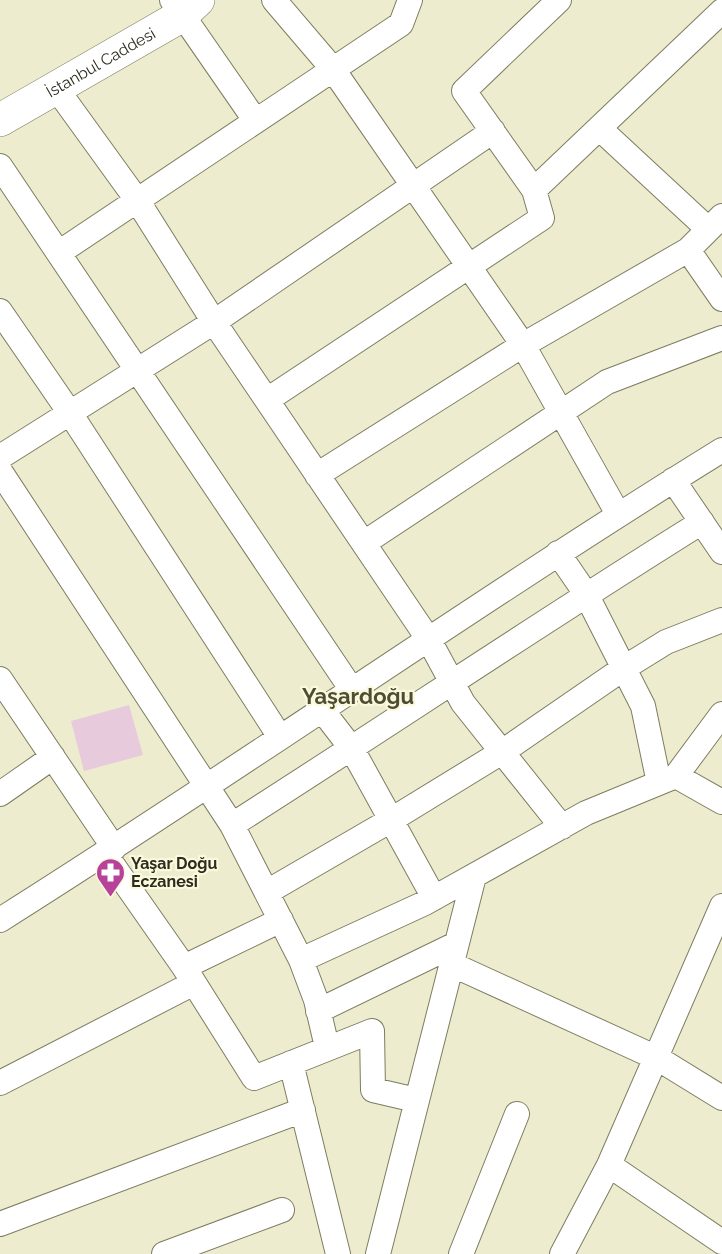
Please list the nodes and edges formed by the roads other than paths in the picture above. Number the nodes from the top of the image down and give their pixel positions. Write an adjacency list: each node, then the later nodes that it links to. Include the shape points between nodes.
1 (274, 0): 6 (street)
2 (410, 0): 6 (street, via 401,24)
3 (547, 4): 11 (street, via 464,91)
4 (183, 5): 7 (main road, İstanbul Caddesi); 9 (street)
5 (722, 12): 10 (street)
6 (332, 68): 9 (street); 13 (street)
7 (56, 88): 8 (main road, İstanbul Caddesi); 15 (street)
8 (0, 120)
9 (255, 120): 15 (street)
10 (599, 128): 14 (street); 16 (street)
11 (493, 131): 13 (street); 14 (street)
12 (0, 166): 18 (street)
13 (414, 186): 19 (street); 22 (street)
14 (534, 190): 19 (street, via 542,218)
15 (137, 200): 18 (street); 22 (street)
16 (715, 223): 17 (street)
17 (688, 249): 20 (street); 24 (street)
18 (60, 252): 25 (street)
19 (467, 267): 24 (street); 26 (street)
20 (722, 299)
21 (0, 311): 27 (street)
22 (214, 322): 25 (street); 26 (street)
23 (722, 338): 28 (street, via 607,382)
24 (523, 345): 28 (street); 32 (street)
25 (139, 369): 27 (street); 45 (street)
26 (267, 400): 32 (street)
27 (70, 413): 30 (street); 48 (street)
28 (561, 414): 34 (street); 36 (street)
29 (722, 450): 33 (street)
30 (0, 457)
31 (0, 471): 53 (street)
32 (317, 475): 36 (street)
33 (673, 480): 34 (street); 35 (street)
34 (618, 514): 38 (street)
35 (702, 522): 37 (street); 39 (street)
36 (364, 543): 41 (street)
37 (720, 547)
38 (558, 553): 39 (street); 41 (street)
39 (586, 594): 42 (street); 44 (street)
40 (722, 620): 42 (street, via 666,642)
41 (429, 640): 44 (street); 45 (street)
42 (624, 668): 50 (street); 52 (street, via 643,706)
43 (0, 679): 51 (street)
44 (452, 685): 49 (street); 50 (street)
45 (352, 690): 46 (street)
46 (322, 710): 48 (street); 49 (street)
47 (722, 714): 52 (street)
48 (280, 737): 53 (street)
49 (352, 748): 56 (street); 57 (street)
50 (502, 752): 56 (street); 58 (street)
51 (53, 758): 54 (street); 59 (street)
52 (668, 780): 55 (street); 58 (street)
53 (205, 786): 57 (street); 59 (street)
54 (0, 794)
55 (722, 802)
56 (392, 820): 61 (street); 62 (street)
57 (232, 825): 61 (street)
58 (562, 826): 60 (street)
59 (109, 851): 64 (street); 68 (street)
60 (474, 876): 62 (street); 66 (street)
61 (267, 892): 65 (street)
62 (434, 898): 67 (street)
63 (721, 913): 71 (street)
64 (0, 920)
65 (281, 920): 67 (street); 68 (street)
66 (454, 954): 69 (street); 71 (street); 75 (street)
67 (301, 960): 69 (street)
68 (189, 975): 72 (street, via 254,1078); 73 (street)
69 (318, 1011): 70 (street)
70 (327, 1047): 72 (street); 75 (street, via 372,1030 373,1090)
71 (657, 1058): 74 (street); 78 (street)
72 (291, 1063): 76 (street)
73 (0, 1083)
74 (722, 1098)
75 (416, 1100): 84 (street)
76 (303, 1110): 80 (street); 83 (street)
77 (518, 1114): 85 (street)
78 (609, 1165): 81 (street); 86 (street)
79 (282, 1210): 82 (street)
80 (0, 1224)
81 (722, 1242)
82 (164, 1254)
83 (338, 1254)
84 (378, 1254)
85 (461, 1254)
86 (562, 1254)

